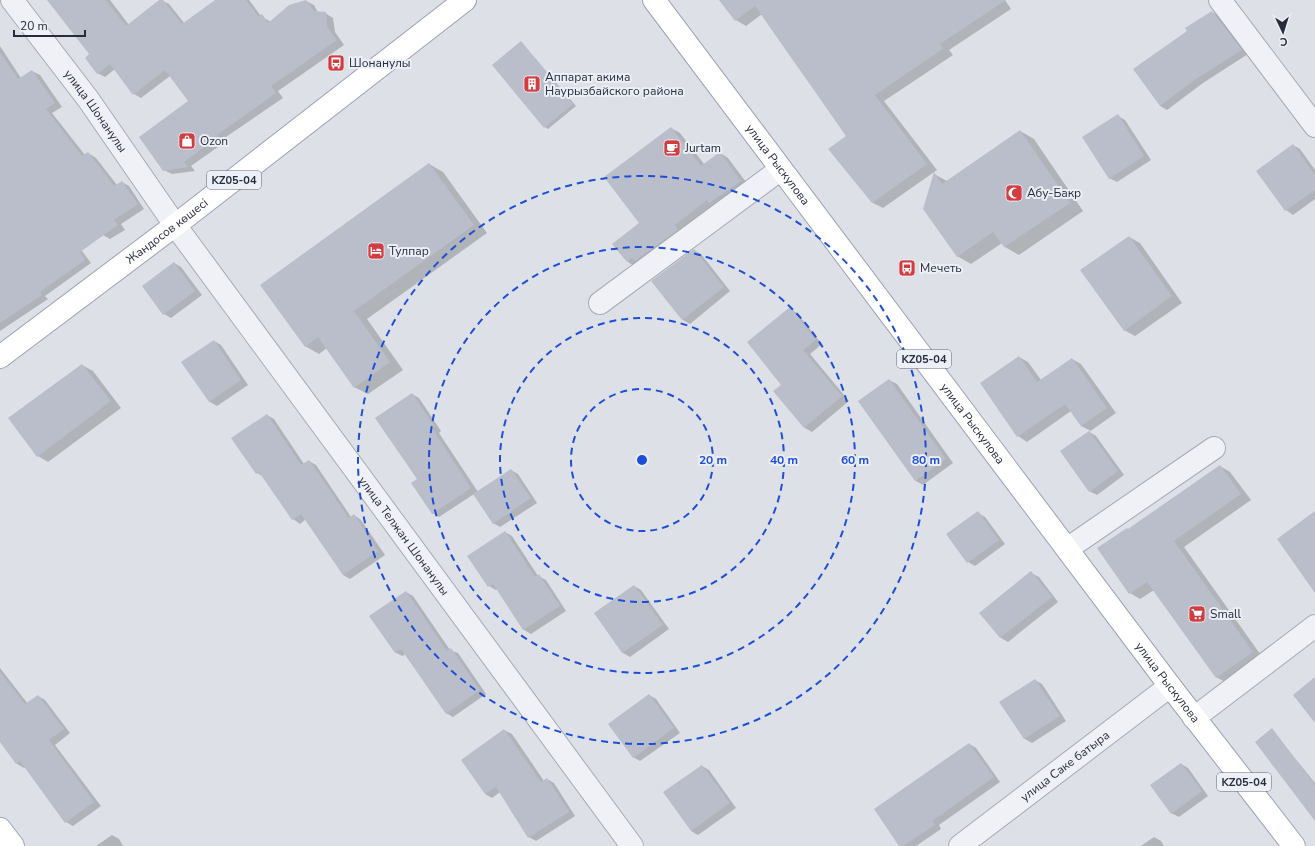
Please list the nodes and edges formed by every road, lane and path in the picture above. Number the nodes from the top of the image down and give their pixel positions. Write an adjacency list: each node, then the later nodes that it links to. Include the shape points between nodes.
1 (12, 0): 7 (street, улица Шонанулы, via 88,99)
2 (465, 0): 7 (main road, Жандосов көшесі / KZ05-04)
3 (654, 0): 6 (main road, улица Рыскулова / KZ05-04)
4 (1220, 0): 5 (street)
5 (1315, 126)
6 (781, 169): 8 (street); 11 (main road, улица Рыскулова / KZ05-04)
7 (175, 225): 9 (main road, Жандосов көшесі / KZ05-04); 17 (street, улица Телжан Шонанулы)
8 (600, 302)
9 (0, 357)
10 (1214, 448): 11 (street)
11 (1067, 549): 13 (main road, улица Рыскулова / KZ05-04)
12 (1315, 626): 14 (street)
13 (1170, 686): 14 (main road, улица Рыскулова / KZ05-04); 18 (street, улица Саке батыра)
14 (1194, 718): 19 (main road, улица Рыскулова / KZ05-04)
15 (0, 829): 16 (main road)
16 (13, 846)
17 (632, 846)
18 (960, 846)
19 (1294, 846)

